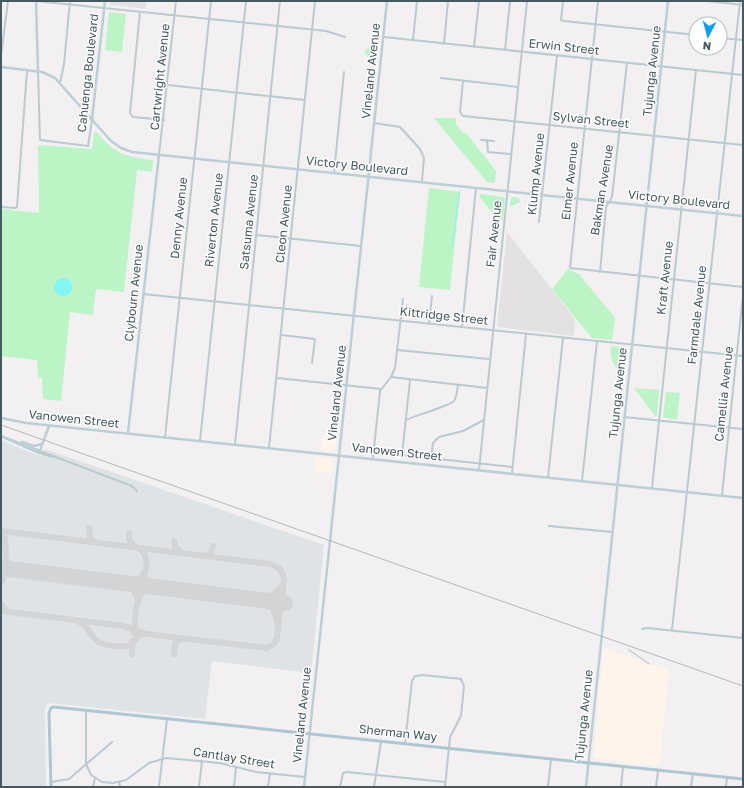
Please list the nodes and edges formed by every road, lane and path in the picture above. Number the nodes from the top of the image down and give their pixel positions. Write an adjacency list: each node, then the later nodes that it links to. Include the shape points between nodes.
1 (8, 1): 44 (street)
2 (36, 1): 22 (street); 52 (main road)
3 (70, 1): 22 (street)
4 (105, 1): 24 (main road, Cahuenga Boulevard)
5 (176, 1): 26 (street, Cartwright Avenue)
6 (211, 1): 27 (street, Denny Avenue)
7 (246, 1): 28 (street, Riverton Avenue)
8 (280, 1): 30 (street, Satsuma Avenue)
9 (315, 1): 31 (street, Cleon Avenue)
10 (387, 1): 35 (main road, Vineland Avenue)
11 (418, 1): 38 (street)
12 (448, 1): 40 (street)
13 (479, 1): 41 (street)
14 (510, 1): 42 (street)
15 (527, 1): 43 (street, Fair Avenue)
16 (563, 1): 29 (street, via 561,20)
17 (598, 1): 29 (street, Elmer Avenue)
18 (668, 1): 32 (main road, Tujunga Avenue)
19 (708, 1): 21 (street)
20 (740, 1): 21 (street, Farmdale Avenue)
21 (740, 4): 23 (street); 37 (street, Farmdale Avenue)
22 (70, 5): 24 (street); 58 (street)
23 (743, 5)
24 (104, 8): 25 (street); 65 (main road, Cahuenga Boulevard)
25 (140, 12): 26 (street); 68 (street, via 130,114 133,117)
26 (175, 16): 27 (street); 59 (street, Cartwright Avenue)
27 (209, 19): 28 (street); 61 (street, Denny Avenue)
28 (244, 23): 30 (street); 62 (street, Riverton Avenue)
29 (595, 24): 32 (street); 46 (street, Elmer Avenue)
30 (278, 27): 31 (street); 63 (street, Satsuma Avenue)
31 (312, 30): 34 (street); 64 (street, Cleon Avenue)
32 (665, 32): 33 (street); 48 (main road, Tujunga Avenue)
33 (688, 34)
34 (345, 37)
35 (384, 37): 38 (street, Erwin Street); 70 (main road, Vineland Avenue)
36 (728, 38): 37 (street)
37 (736, 39): 39 (street); 54 (street, Farmdale Avenue)
38 (413, 40): 40 (street, Erwin Street)
39 (743, 40)
40 (444, 44): 41 (street, Erwin Street)
41 (474, 47): 42 (street, Erwin Street)
42 (505, 50): 43 (street, Erwin Street)
43 (522, 52): 45 (street, Erwin Street); 60 (street, Fair Avenue)
44 (1, 56)
45 (557, 56): 46 (street, Erwin Street); 71 (street, Klump Avenue)
46 (592, 59): 47 (street, Erwin Street); 72 (street, Elmer Avenue)
47 (627, 63): 48 (street, Erwin Street); 73 (street, Bakman Avenue)
48 (661, 67): 51 (street, Erwin Street); 74 (main road, Tujunga Avenue)
49 (1, 68): 50 (main road, Victory Boulevard)
50 (26, 70): 52 (main road, Victory Boulevard); 96 (street, via 16,208)
51 (696, 70): 54 (street, Erwin Street); 77 (street, Kraft Avenue)
52 (38, 72): 58 (main road, Victory Boulevard, via 51,76); 67 (street, Cahuenga Boulevard, via 40,140 88,146)
53 (344, 72): 87 (street)
54 (732, 74): 55 (street, Erwin Street); 79 (street, Farmdale Avenue)
55 (743, 75)
56 (441, 78): 57 (street)
57 (463, 81): 60 (street); 69 (street, Sylvan Street, via 460,115)
58 (60, 83): 66 (main road, Victory Boulevard)
59 (168, 85): 61 (street); 68 (street, Cartwright Avenue)
60 (518, 87): 69 (street, Fair Avenue)
61 (202, 89): 62 (street); 83 (street, Denny Avenue)
62 (236, 92): 63 (street); 84 (street, Riverton Avenue)
63 (271, 96): 64 (street); 85 (street, Satsuma Avenue)
64 (305, 100): 86 (street, Cleon Avenue)
65 (93, 108): 66 (main road); 67 (main road, Cahuenga Boulevard)
66 (84, 111): 67 (main road, Victory Boulevard)
67 (92, 120): 82 (main road, Victory Boulevard, via 121,148)
68 (164, 120): 82 (street, Cartwright Avenue)
69 (515, 122): 71 (street, Sylvan Street); 81 (street, Fair Avenue)
70 (374, 123): 88 (main road, Vineland Avenue); 89 (street, via 400,127 420,149 424,158)
71 (550, 125): 72 (street, Sylvan Street); 92 (street, Klump Avenue)
72 (584, 129): 73 (street, Sylvan Street); 93 (street, Elmer Avenue)
73 (619, 132): 74 (street, Sylvan Street); 94 (street, Bakman Avenue, via 612,197)
74 (654, 136): 77 (street, Sylvan Street); 95 (main road, Tujunga Avenue)
75 (481, 140): 76 (street)
76 (488, 140): 78 (street); 81 (street, via 488,152)
77 (689, 140): 79 (street, Sylvan Street); 97 (street, Kraft Avenue)
78 (494, 141)
79 (724, 143): 80 (street, Sylvan Street); 98 (street, Farmdale Avenue)
80 (743, 145)
81 (511, 154): 91 (street, Fair Avenue)
82 (159, 155): 83 (main road, Victory Boulevard); 109 (main road, Clybourn Avenue)
83 (195, 158): 84 (main road, Victory Boulevard); 112 (street, Denny Avenue)
84 (229, 162): 85 (main road, Victory Boulevard); 114 (street, Riverton Avenue)
85 (264, 166): 86 (main road, Victory Boulevard); 101 (street, Satsuma Avenue)
86 (298, 170): 87 (main road, Victory Boulevard); 102 (street, Cleon Avenue)
87 (334, 173): 88 (main road, Victory Boulevard)
88 (368, 177): 89 (main road, Victory Boulevard); 103 (main road, Vineland Avenue)
89 (422, 182): 90 (main road, Victory Boulevard)
90 (476, 188): 91 (main road, Victory Boulevard); 120 (street)
91 (508, 191): 92 (main road, Victory Boulevard); 121 (street, Fair Avenue)
92 (543, 195): 93 (main road, Victory Boulevard); 100 (street, Klump Avenue)
93 (577, 198): 94 (main road, Victory Boulevard); 104 (street, Elmer Avenue, via 570,268)
94 (609, 202): 95 (main road, Victory Boulevard); 104 (street, Bakman Avenue, via 606,207)
95 (647, 206): 97 (main road, Victory Boulevard); 105 (main road, Tujunga Avenue)
96 (1, 207)
97 (682, 209): 98 (main road, Victory Boulevard); 106 (street, Kraft Avenue)
98 (716, 213): 99 (main road, Victory Boulevard); 107 (street, Farmdale Avenue)
99 (743, 216)
100 (539, 222)
101 (257, 235): 102 (street); 115 (street, Satsuma Avenue)
102 (291, 239): 103 (street); 116 (street, Cleon Avenue)
103 (361, 246): 117 (main road, Vineland Avenue)
104 (600, 272): 105 (street)
105 (639, 276): 106 (street); 126 (main road, Tujunga Avenue)
106 (674, 280): 107 (street); 127 (street, Kraft Avenue)
107 (709, 284): 108 (street); 129 (street, Farmdale Avenue)
108 (743, 287)
109 (143, 294): 112 (street, Kittridge Street); 150 (main road, Clybourn Avenue)
110 (743, 295): 130 (street, Camellia Avenue)
111 (432, 296): 119 (street)
112 (180, 298): 114 (street, Kittridge Street); 152 (street, Denny Avenue)
113 (403, 299): 118 (street)
114 (214, 301): 115 (street, Kittridge Street); 155 (street, Riverton Avenue)
115 (250, 305): 116 (street, Kittridge Street); 157 (street, Satsuma Avenue)
116 (284, 309): 117 (street, Kittridge Street); 123 (street, Cleon Avenue)
117 (354, 316): 118 (street, Kittridge Street); 137 (main road, Vineland Avenue)
118 (400, 321): 119 (street, Kittridge Street); 128 (street)
119 (429, 324): 120 (street, Kittridge Street)
120 (462, 327): 121 (street, Kittridge Street)
121 (493, 330): 122 (street, Kittridge Street); 132 (street, Fair Avenue)
122 (526, 334): 124 (street, Kittridge Street); 166 (street)
123 (281, 335): 133 (street, via 315,339); 135 (street, Cleon Avenue)
124 (562, 338): 125 (street, Kittridge Street); 169 (street)
125 (596, 341): 126 (street, Kittridge Street); 170 (street)
126 (632, 345): 127 (street, Kittridge Street); 141 (main road, Tujunga Avenue)
127 (667, 349): 129 (street, Kittridge Street); 145 (street, Kraft Avenue)
128 (397, 350): 132 (street); 134 (street)
129 (702, 352): 130 (street, Kittridge Street); 146 (street, Farmdale Avenue)
130 (737, 356): 131 (street, Kittridge Street); 148 (street, Camellia Avenue)
131 (743, 356)
132 (490, 359): 139 (street, Fair Avenue)
133 (312, 363)
134 (391, 377): 136 (street); 140 (street)
135 (277, 378): 137 (street); 158 (street, Cleon Avenue)
136 (410, 380): 138 (street); 143 (street)
137 (346, 385): 140 (street); 161 (main road, Vineland Avenue)
138 (458, 385): 139 (street); 143 (street, via 454,402 450,405)
139 (487, 388): 144 (street, Fair Avenue)
140 (381, 389): 160 (street)
141 (624, 417): 145 (street); 171 (main road, Tujunga Avenue)
142 (1, 418): 147 (main road, Vanowen Street)
143 (406, 420): 162 (street)
144 (484, 420): 164 (street, via 463,431 439,437 433,444); 165 (street, Fair Avenue)
145 (660, 421): 146 (street); 172 (street, Kraft Avenue)
146 (694, 424): 148 (street); 174 (street, Farmdale Avenue)
147 (49, 426): 150 (main road, Vanowen Street); 156 (main road)
148 (729, 428): 149 (street); 175 (street, Camellia Avenue)
149 (743, 429)
150 (128, 433): 152 (main road, Vanowen Street)
151 (1, 436): 153 (main road)
152 (165, 437): 155 (main road, Vanowen Street)
153 (6, 438): 154 (main road); 159 (main road)
154 (15, 440): 156 (main road, via 34,446); 159 (main road)
155 (200, 441): 157 (main road, Vanowen Street)
156 (43, 444): 159 (main road)
157 (235, 444): 158 (main road, Vanowen Street)
158 (269, 448): 161 (main road, Vanowen Street)
159 (40, 452): 173 (street, via 132,486)
160 (374, 452): 162 (street, Vanowen Street); 163 (street)
161 (339, 455): 163 (main road, Vanowen Street); 185 (main road, Vineland Avenue)
162 (402, 455): 164 (street, Vanowen Street)
163 (373, 458): 167 (main road, Vanowen Street)
164 (431, 458): 165 (street, Vanowen Street)
165 (479, 463): 166 (street, Vanowen Street); 167 (street, Fair Avenue)
166 (512, 467): 168 (street)
167 (479, 470): 168 (main road, Vanowen Street)
168 (512, 473): 169 (main road, Vanowen Street)
169 (548, 477): 170 (main road, Vanowen Street)
170 (582, 481): 171 (main road, Vanowen Street)
171 (617, 484): 172 (main road, Vanowen Street); 178 (main road, Tujunga Avenue)
172 (652, 488): 174 (main road, Vanowen Street)
173 (137, 491)
174 (687, 492): 175 (main road, Vanowen Street); 180 (street, Farmdale Avenue)
175 (722, 495): 176 (main road, Vanowen Street)
176 (743, 498)
177 (549, 526): 178 (street)
178 (612, 532): 193 (main road, Tujunga Avenue)
179 (642, 629): 180 (street)
180 (672, 630): 182 (street)
181 (743, 630): 182 (street)
182 (743, 638)
183 (86, 710): 184 (main road, Sherman Way); 194 (street); 205 (main road, Sherman Way, via 51,708)
184 (166, 719): 185 (main road, Sherman Way); 190 (street)
185 (310, 733): 186 (main road, Sherman Way); 201 (main road, Vineland Avenue)
186 (382, 741): 188 (main road, Sherman Way); 200 (street)
187 (112, 742): 194 (street)
188 (406, 743): 189 (main road, Sherman Way); 189 (street, via 415,676 459,678 463,681 464,688 461,718 450,737)
189 (449, 748): 191 (main road, Sherman Way); 207 (street)
190 (162, 758): 192 (street, Cantlay Street); 206 (street, Cantlay Street); 211 (street)
191 (551, 758): 193 (main road, Sherman Way); 219 (street)
192 (202, 761): 196 (street, Cantlay Street); 212 (street)
193 (588, 762): 195 (main road, Sherman Way); 220 (main road, Tujunga Avenue)
194 (86, 764): 203 (street, via 88,771); 205 (street, via 69,779)
195 (623, 766): 197 (main road, Sherman Way); 221 (street)
196 (236, 767): 198 (street, Cantlay Street); 213 (street)
197 (658, 770): 199 (main road, Sherman Way); 222 (street)
198 (270, 773): 201 (street, Cantlay Street); 214 (street)
199 (693, 773): 202 (main road, Sherman Way); 223 (street)
200 (376, 775): 207 (street); 216 (street, via 343,773); 217 (street)
201 (305, 777): 215 (main road, Vineland Avenue)
202 (727, 777): 204 (main road, Sherman Way); 224 (street)
203 (95, 778): 206 (street, via 107,783); 209 (street)
204 (743, 779)
205 (51, 782): 208 (main road)
206 (119, 782): 210 (street)
207 (445, 782): 218 (street)
208 (51, 787)
209 (94, 787)
210 (120, 787)
211 (159, 787)
212 (199, 787)
213 (234, 787)
214 (268, 787)
215 (304, 787)
216 (340, 787)
217 (374, 787)
218 (445, 787)
219 (548, 787)
220 (586, 787)
221 (621, 787)
222 (656, 787)
223 (691, 787)
224 (726, 787)

